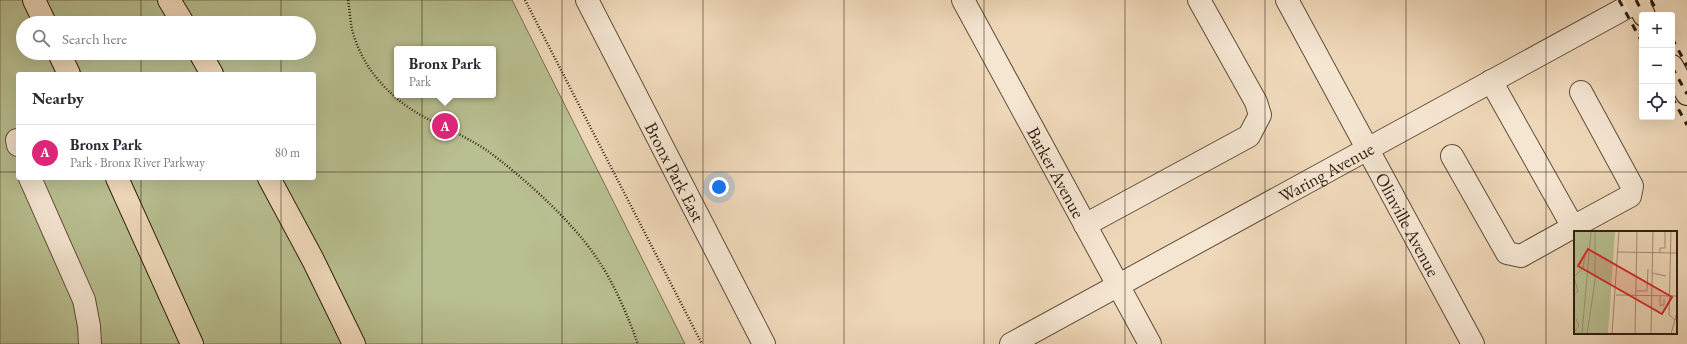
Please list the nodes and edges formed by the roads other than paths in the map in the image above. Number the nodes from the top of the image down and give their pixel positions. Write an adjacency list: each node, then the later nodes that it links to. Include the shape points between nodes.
1 (34, 0): 9 (main road)
2 (169, 0): 10 (main road)
3 (172, 0): 11 (main road)
4 (586, 0): 31 (street, Bronx Park East)
5 (963, 0): 25 (street, Barker Avenue)
6 (1199, 0): 25 (street, via 1256,102 1260,115 1249,136)
7 (1287, 0): 20 (street, Olinville Avenue)
8 (1639, 4): 17 (street, Waring Avenue)
9 (42, 16)
10 (179, 16)
11 (180, 16)
12 (62, 60): 14 (main road)
13 (204, 60): 15 (main road)
14 (68, 72)
15 (211, 72)
16 (1675, 72): 19 (main road)
17 (1491, 81): 20 (street, Waring Avenue); 26 (street)
18 (1581, 92): 26 (street, via 1632,186 1630,196)
19 (1687, 94)
20 (1368, 149): 27 (street, Waring Avenue); 34 (street, Olinville Avenue)
21 (1452, 156): 26 (street, via 1507,253 1521,256)
22 (31, 180): 28 (street, via 84,300)
23 (118, 180): 29 (main road)
24 (270, 180): 30 (main road)
25 (1085, 225): 27 (street, Barker Avenue)
26 (1574, 227)
27 (1118, 286): 32 (street, Waring Avenue); 33 (street, Barker Avenue)
28 (90, 344)
29 (192, 344)
30 (354, 344)
31 (764, 344)
32 (1011, 344)
33 (1150, 344)
34 (1473, 344)

